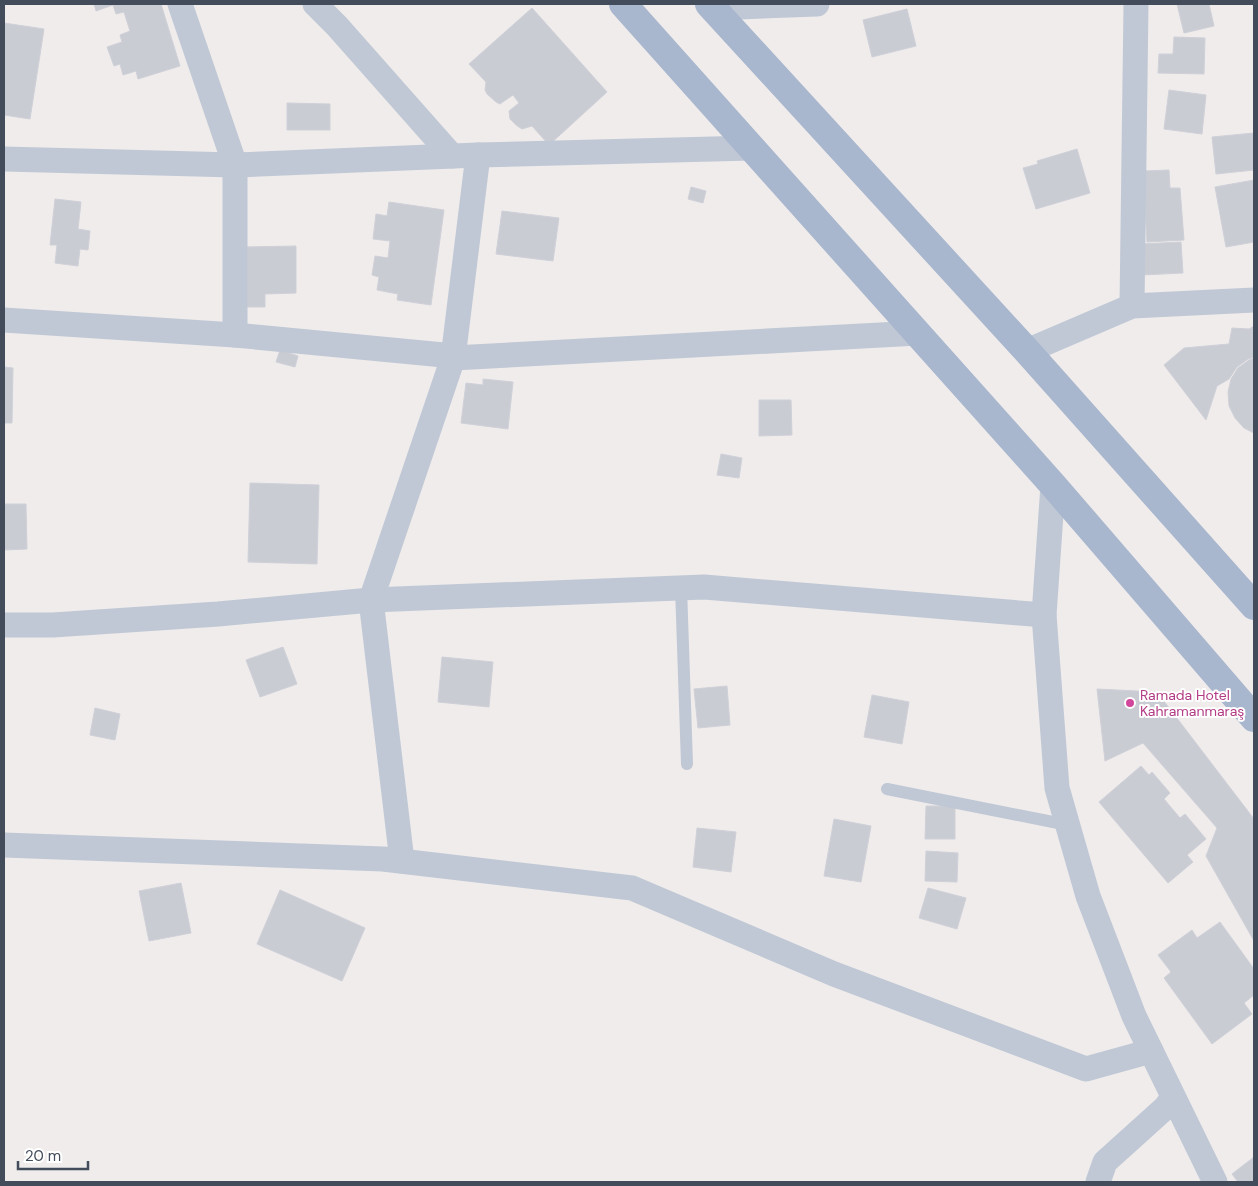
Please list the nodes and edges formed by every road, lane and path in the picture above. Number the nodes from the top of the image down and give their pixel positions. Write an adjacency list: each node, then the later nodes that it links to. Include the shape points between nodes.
1 (180, 4): 11 (street)
2 (315, 4): 9 (street)
3 (623, 4): 7 (main road)
4 (817, 4): 6 (street)
5 (1136, 4): 13 (street)
6 (711, 6): 17 (main road)
7 (752, 148): 8 (street); 15 (main road)
8 (478, 155): 9 (street); 18 (street)
9 (452, 156): 11 (street)
10 (4, 159): 11 (street)
11 (235, 165): 16 (street)
12 (1254, 300): 13 (street)
13 (1132, 306): 17 (street)
14 (4, 320): 16 (street)
15 (918, 333): 18 (street); 19 (main road)
16 (235, 335): 18 (street)
17 (1027, 351): 22 (main road)
18 (454, 357): 21 (street)
19 (1053, 484): 23 (street); 25 (main road)
20 (681, 587): 21 (street); 23 (street); 26 (lane)
21 (371, 600): 24 (street, via 218,614 53,625); 30 (street)
22 (1254, 606)
23 (1044, 615): 28 (street, via 1057,788)
24 (4, 625)
25 (1254, 718)
26 (687, 764)
27 (887, 789): 28 (lane)
28 (1068, 825): 31 (street, via 1088,896 1134,1016)
29 (4, 845): 30 (street)
30 (402, 861): 31 (street, via 632,888 834,974 1086,1069)
31 (1151, 1051): 32 (street)
32 (1174, 1097): 33 (street, via 1105,1162); 34 (street)
33 (1098, 1182)
34 (1215, 1182)

